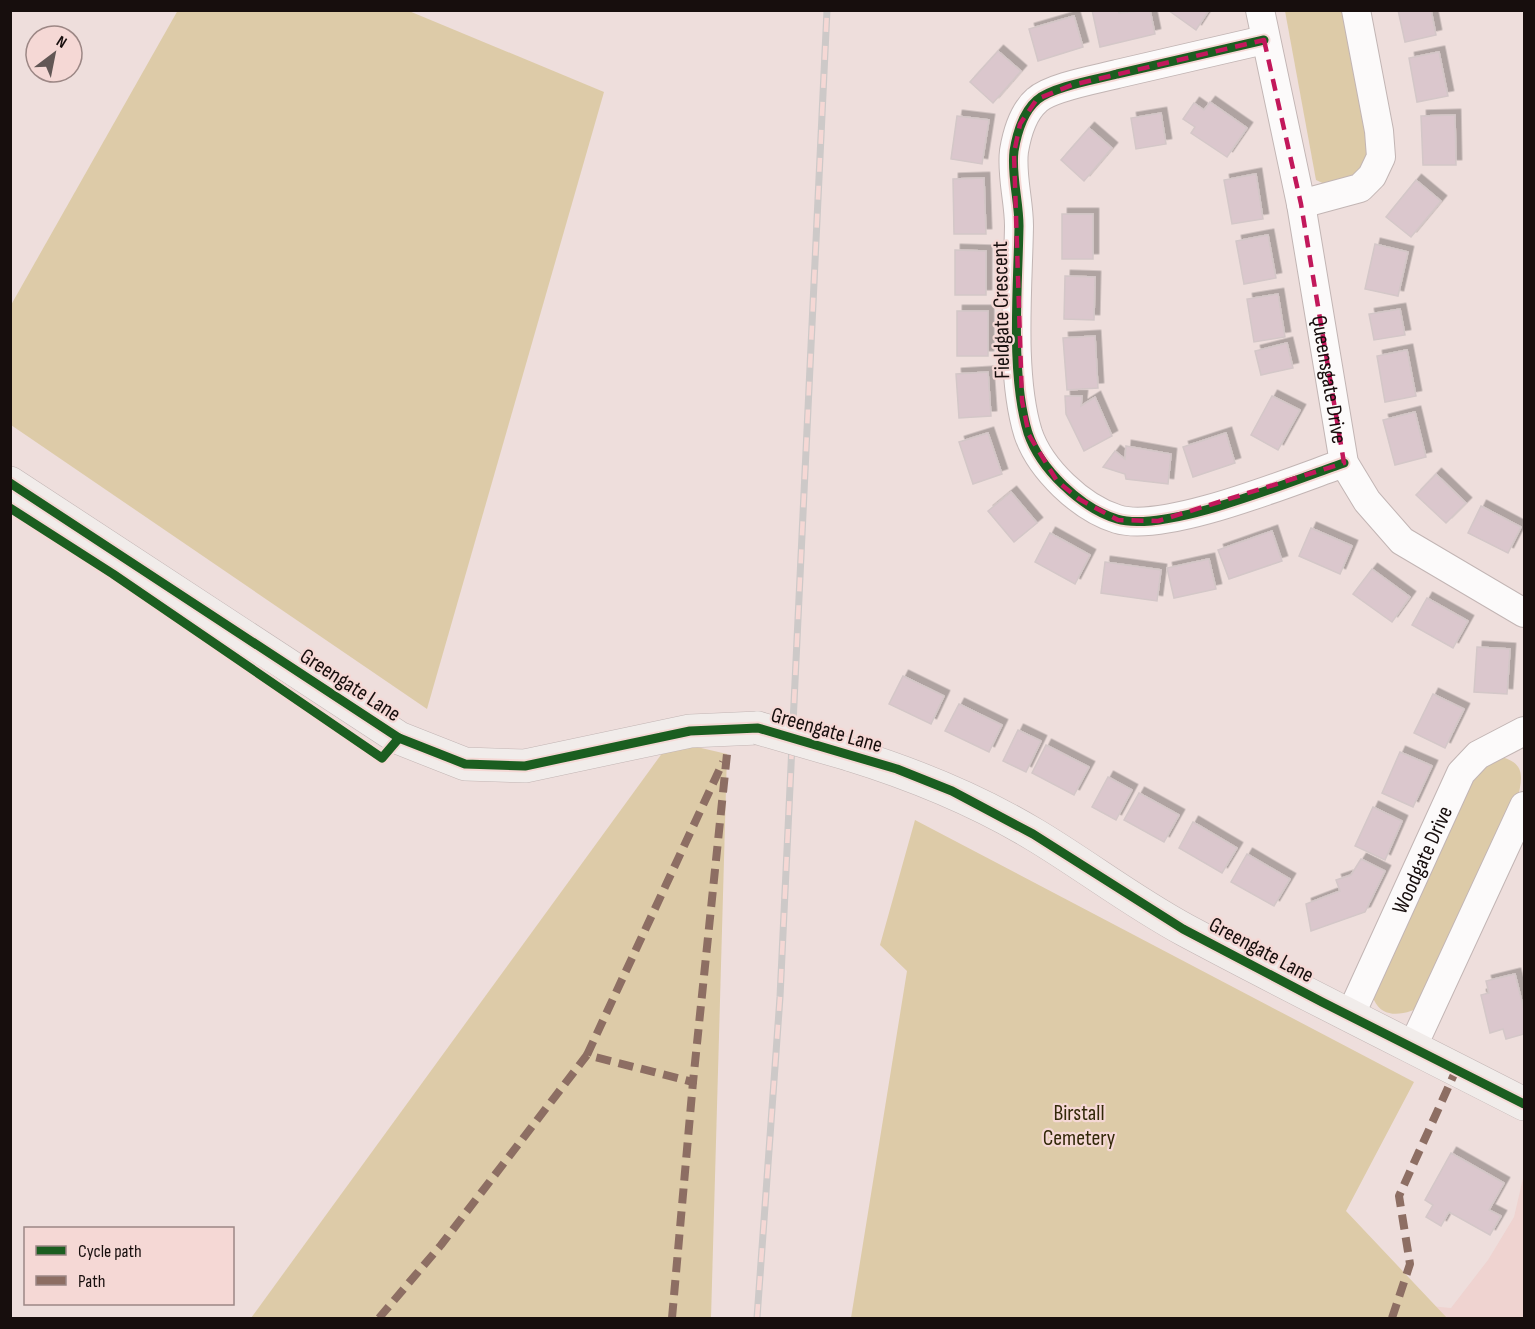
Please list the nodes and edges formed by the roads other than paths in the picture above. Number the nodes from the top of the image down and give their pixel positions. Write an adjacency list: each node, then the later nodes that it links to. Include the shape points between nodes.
1 (1260, 10): 3 (street, Queensgate Drive)
2 (1356, 10): 4 (street, via 1381,157 1372,176 1360,188)
3 (1264, 40): 4 (street, Queensgate Drive); 5 (street, Fieldgate Crescent, via 1072,85 1037,99 1020,124 1014,153 1019,223 1016,318 1022,401 1029,435 1058,481 1079,500 1118,520 1158,521)
4 (1301, 204): 5 (street, Queensgate Drive)
5 (1344, 463): 7 (street, Queensgate Drive, via 1367,501 1402,541)
6 (10, 483): 10 (street, Greengate Lane, bridge, via 399,738 465,764 525,766 690,731 758,728 848,754 952,791 1013,823 1183,929)
7 (1524, 613)
8 (1524, 730): 10 (street, Woodgate Drive, via 1478,755 1461,773)
9 (1524, 806): 11 (street)
10 (1350, 1016): 11 (street, Greengate Lane)
11 (1412, 1048): 12 (street, Greengate Lane)
12 (1524, 1104)

